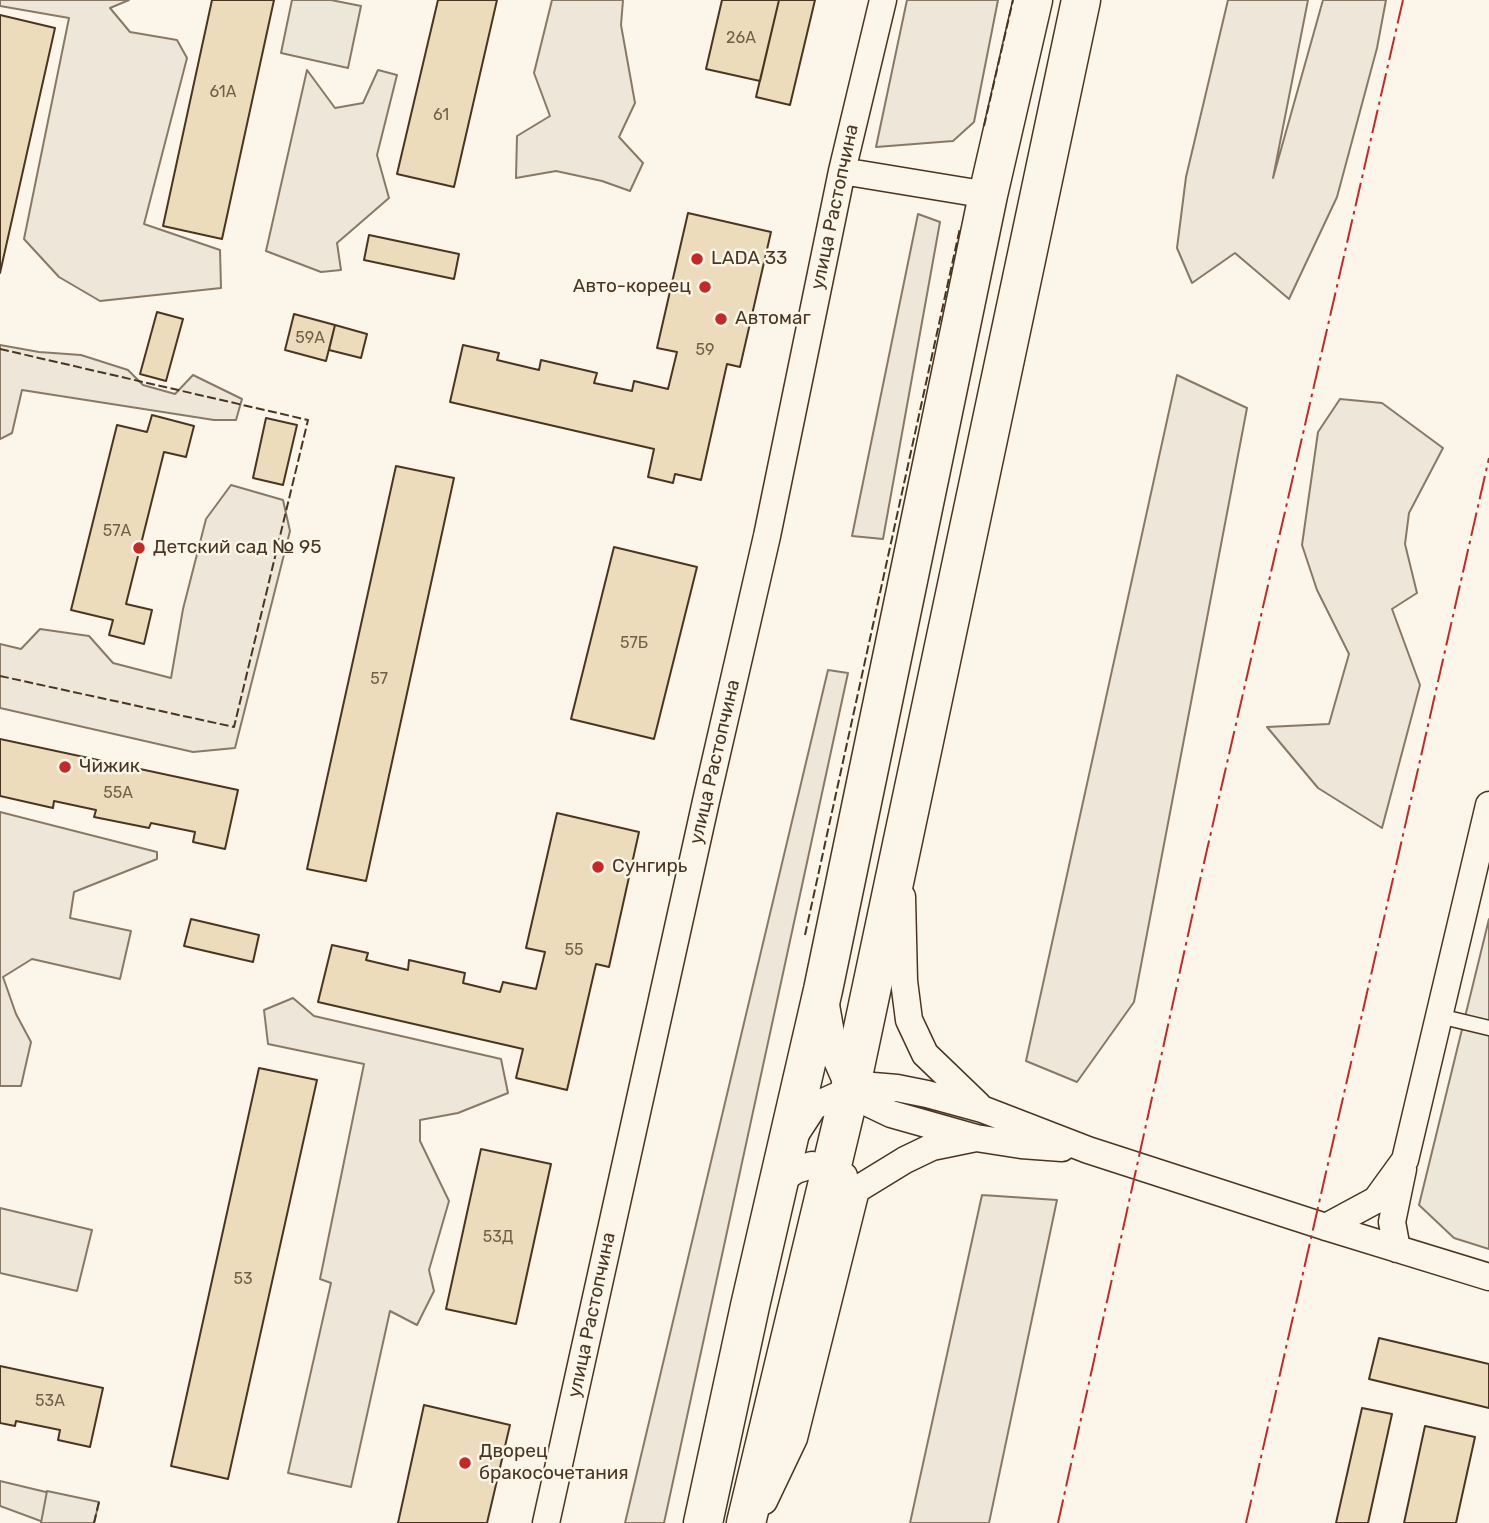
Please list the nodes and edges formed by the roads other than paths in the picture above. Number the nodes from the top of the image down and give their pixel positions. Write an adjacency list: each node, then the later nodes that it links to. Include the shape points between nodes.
1 (883, 0): 4 (street, улица Растопчина)
2 (1033, 0): 5 (highway)
3 (1081, 0): 7 (highway)
4 (842, 171): 5 (street); 21 (street, улица Растопчина, via 767,536)
5 (988, 195): 8 (highway)
6 (1489, 806): 9 (street)
7 (901, 845): 11 (highway); 12 (street, via 909,1020 925,1054)
8 (823, 990): 11 (street, via 835,1056); 16 (highway)
9 (1439, 1016): 10 (lane); 15 (street)
10 (1489, 1028)
11 (850, 1090): 12 (street, via 897,1088); 13 (street, via 891,1114); 16 (street, via 814,1106); 17 (highway)
12 (982, 1109): 14 (street)
13 (975, 1138): 14 (street); 17 (street, via 932,1147)
14 (1088, 1150): 18 (street)
15 (1405, 1160): 18 (street, via 1376,1200); 19 (street, via 1392,1222)
16 (784, 1163): 17 (street, via 796,1170 812,1165); 22 (highway)
17 (844, 1180): 23 (highway); 24 (street, via 794,1438)
18 (1326, 1227): 19 (street)
19 (1397, 1249): 20 (street)
20 (1489, 1277)
21 (546, 1523)
22 (703, 1523)
23 (746, 1523)
24 (754, 1523)

